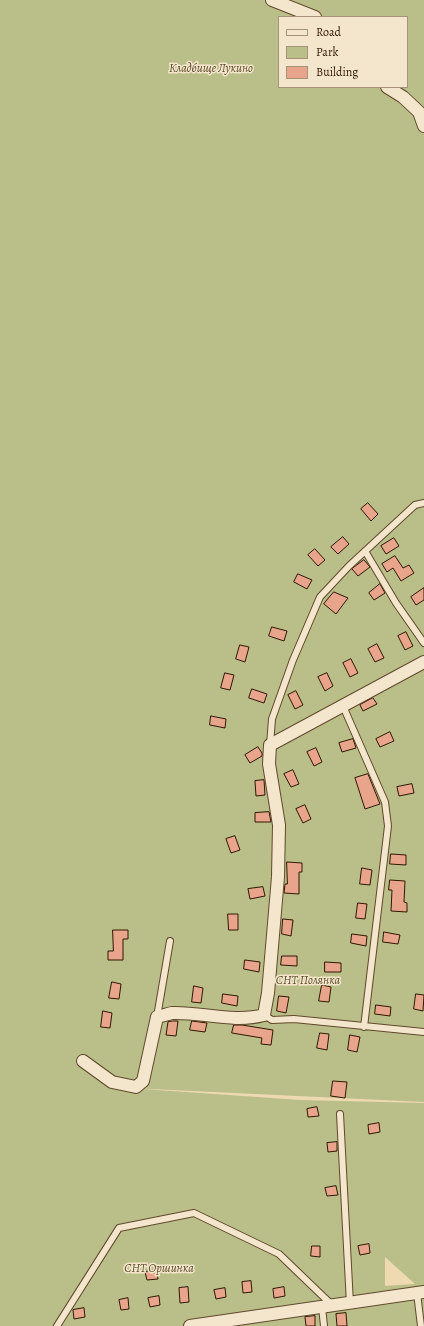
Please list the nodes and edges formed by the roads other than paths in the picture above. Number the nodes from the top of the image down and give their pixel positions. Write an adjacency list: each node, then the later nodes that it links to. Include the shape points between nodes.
1 (272, 0): 2 (street)
2 (312, 16)
3 (389, 88): 4 (street, via 419,112)
4 (424, 126)
5 (424, 504): 6 (lane, via 415,505)
6 (365, 551): 7 (lane); 10 (lane, via 320,597 293,660 272,719)
7 (424, 643)
8 (424, 662): 9 (street)
9 (343, 706): 10 (street); 14 (lane, via 385,802 388,826)
10 (270, 745): 12 (street, via 269,764 279,825 278,877)
11 (170, 942): 13 (lane)
12 (264, 1015): 13 (street, via 223,1017 172,1013); 14 (lane, via 272,1020 294,1019)
13 (157, 1017): 16 (street, via 143,1080 136,1087 112,1082)
14 (364, 1027): 15 (lane)
15 (424, 1032)
16 (83, 1061)
17 (340, 1114): 19 (lane)
18 (420, 1293): 19 (street); 25 (lane)
19 (350, 1304): 20 (street)
20 (327, 1306): 21 (street); 22 (lane, via 279,1254 194,1213 119,1228); 24 (lane)
21 (229, 1323): 23 (street)
22 (57, 1326)
23 (190, 1326)
24 (324, 1326)
25 (421, 1326)

